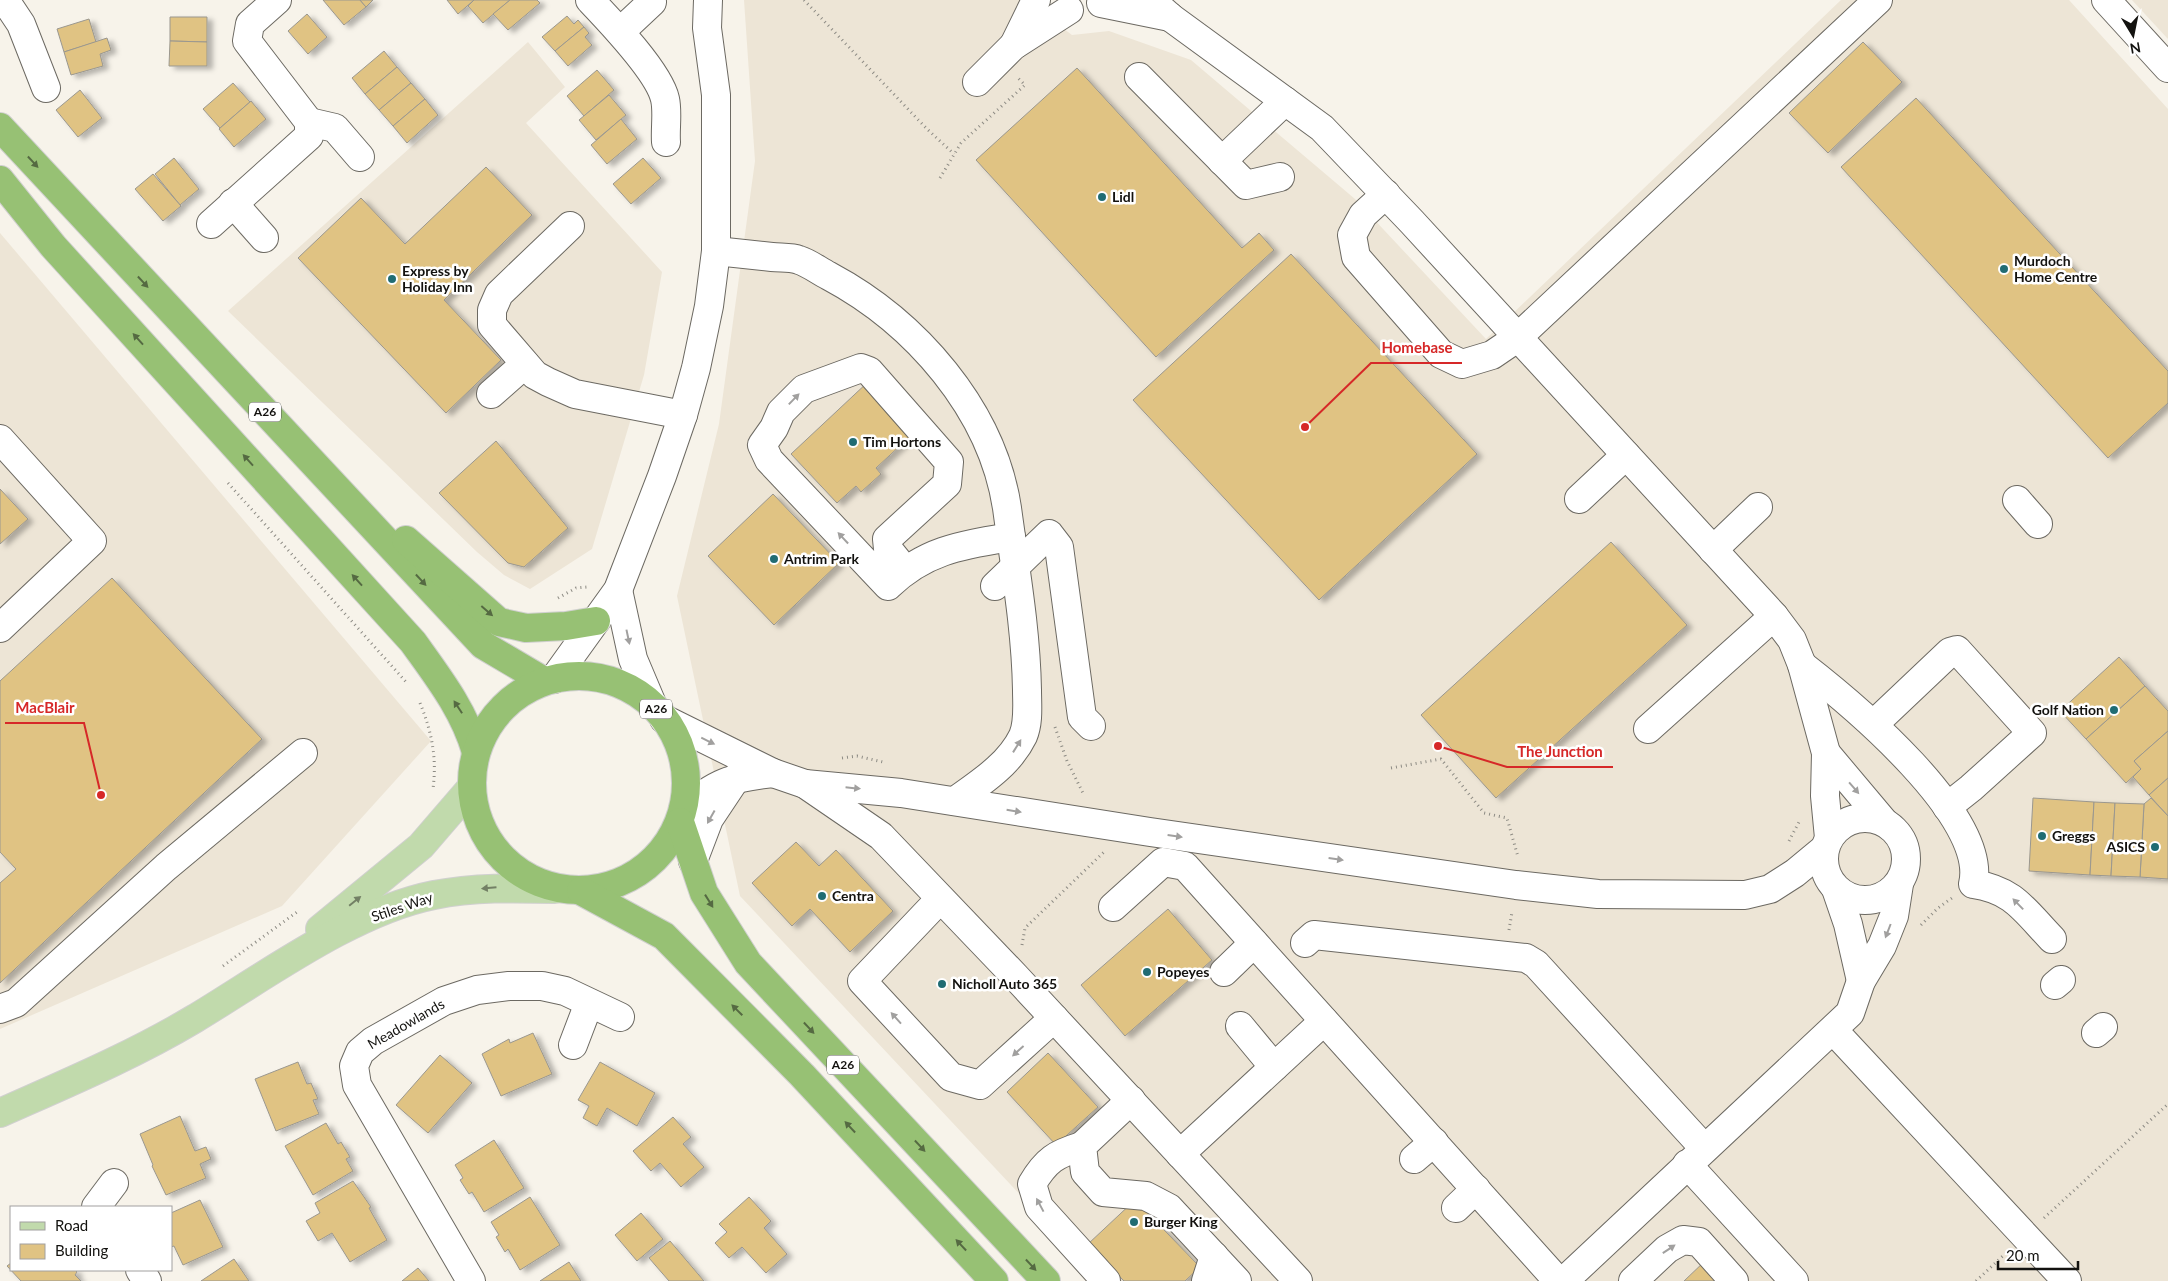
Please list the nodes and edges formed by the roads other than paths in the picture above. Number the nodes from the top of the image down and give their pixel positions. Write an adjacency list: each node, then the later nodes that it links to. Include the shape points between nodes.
1 (5, 0): 19 (street, via 22,24)
2 (277, 0): 21 (street, via 250,24 247,41)
3 (590, 0): 14 (street)
4 (695, 0): 13 (street)
5 (708, 0): 13 (street)
6 (1036, 0): 15 (street)
7 (1878, 0): 34 (street)
8 (2106, 0): 16 (street)
9 (652, 2): 14 (street)
10 (1103, 2): 11 (street, via 1091,8); 12 (street)
11 (1061, 5): 15 (street)
12 (1161, 8): 20 (street)
13 (708, 28): 33 (street, via 716,95)
14 (620, 32): 23 (street, via 660,85 665,100)
15 (1006, 53): 18 (street)
16 (2168, 68)
17 (1140, 77): 25 (street)
18 (977, 82)
19 (46, 88)
20 (1285, 102): 25 (street); 28 (street, via 1322,128)
21 (309, 122): 24 (street, via 336,128); 29 (street, via 309,136)
22 (0, 127): 38 (highway, A26, one-way to 38)
23 (666, 142)
24 (360, 157)
25 (1222, 161): 26 (street, via 1246,185)
26 (1280, 177)
27 (0, 180): 59 (highway, A26, one-way to 27, via 461,711 413,642 53,246)
28 (1386, 194): 34 (street); 34 (street, via 1363,215 1352,235 1356,257 1441,354 1462,364 1492,355)
29 (233, 203): 30 (street); 32 (street)
30 (211, 224)
31 (570, 226): 35 (street, via 499,294 492,310 492,325)
32 (264, 238)
33 (716, 251): 37 (street, via 709,306); 45 (street, via 798,260 855,290 900,325 933,359 966,401 1012,484)
34 (1517, 338): 40 (street)
35 (525, 364): 36 (street); 37 (street, via 535,374 575,394)
36 (490, 394)
37 (683, 415): 49 (street)
38 (292, 441): 51 (highway, one-way to 51, via 499,622 526,628 566,626); 54 (highway, A26, one-way to 54, via 483,645)
39 (8, 447): 52 (street, via 92,542)
40 (1626, 455): 41 (street); 46 (street)
41 (1579, 499)
42 (2017, 500): 44 (street)
43 (1758, 507): 46 (street)
44 (2038, 524)
45 (1011, 537): 47 (street); 48 (street, via 942,552 921,560)
46 (1713, 550): 50 (street)
47 (1005, 577): 57 (street, via 1049,534 1059,547 1082,717); 66 (street, one-way to 47, via 996,770 1024,734 1026,676 1020,602)
48 (897, 578): 48 (street, one-way to 48, via 769,460 762,445 781,412 804,389 861,368 869,371 948,462 947,484 887,538)
49 (619, 587): 51 (street); 55 (street, one-way to 55, via 633,659)
50 (1774, 616): 53 (street, via 1792,640); 58 (street)
51 (596, 620): 54 (street)
52 (0, 628)
53 (1802, 665): 56 (street); 61 (street)
54 (549, 680): 55 (highway, A26, via 589,676 623,685); 59 (highway, A26, via 514,697 490,721)
55 (658, 711): 62 (street, one-way to 62); 68 (highway, A26, via 673,730 685,763 686,793)
56 (1874, 724): 67 (street); 67 (street, via 1950,652 1958,650 2032,733)
57 (1090, 726)
58 (1648, 729)
59 (476, 752): 65 (highway, A26)
60 (303, 753): 84 (street, via 166,867 16,1003)
61 (1826, 753): 69 (street, one-way to 69); 70 (street)
62 (773, 773): 63 (street); 64 (street)
63 (737, 777): 68 (street, via 708,789); 71 (street, one-way to 71, via 709,818)
64 (812, 784): 66 (street, one-way to 66); 75 (street, via 881,836)
65 (471, 788): 74 (highway, A26, via 476,816 488,841 506,862 529,879); 81 (main road, Stiles Way, one-way to 65, via 421,846)
66 (954, 801): 70 (street, one-way to 70, via 1516,885 1598,894 1745,895 1770,889 1795,874)
67 (1947, 806): 77 (street, one-way to 67, via 2007,893 1973,884 1975,860 1969,842)
68 (681, 816): 71 (highway, A26); 74 (highway, A26, via 663,852 637,874 606,888)
69 (1884, 822): 70 (street, via 1860,818 1843,825); 72 (street, via 1896,831 1905,850 1905,871)
70 (1827, 843): 73 (street, via 1823,864)
71 (693, 861): 104 (highway, A26, one-way to 104, via 704,894 748,963)
72 (1899, 884): 73 (street, via 1889,894 1868,900 1847,897); 82 (street, one-way to 82, via 1894,916 1882,946)
73 (1836, 889): 82 (street)
74 (568, 890): 81 (main road, Stiles Way, one-way to 81, via 494,887 434,895 356,923); 103 (highway, A26, one-way to 74, via 802,1075 664,936)
75 (940, 899): 86 (street); 86 (street, one-way to 75, via 980,1085 950,1077 862,981)
76 (1114, 907): 79 (street, via 1163,862 1185,866)
77 (2052, 939)
78 (1304, 943): 96 (street, via 1314,935 1526,958 1536,964)
79 (1254, 944): 80 (street); 87 (street)
80 (1224, 972)
81 (262, 976): 93 (main road, Stiles Way, via 184,1025 97,1070)
82 (1861, 981): 89 (street, via 1850,1014)
83 (588, 1003): 85 (street, Meadowlands); 90 (street); 102 (street, Meadowlands, via 565,991 542,986 477,990 444,1001 373,1041 360,1052 354,1066 357,1084)
84 (0, 1009)
85 (620, 1018)
86 (1054, 1018): 92 (street)
87 (1324, 1021): 91 (street); 98 (street, via 1424,1151)
88 (1240, 1026): 91 (street)
89 (1834, 1031): 96 (street); 113 (street)
90 (573, 1045)
91 (1274, 1067): 95 (street)
92 (1131, 1100): 94 (street); 95 (street)
93 (0, 1113)
94 (1082, 1146): 101 (street, via 1086,1172 1103,1192 1146,1196 1169,1208); 105 (street, one-way to 94, via 1039,1207 1032,1184 1042,1166 1060,1152)
95 (1180, 1154): 107 (street)
96 (1696, 1156): 109 (street); 112 (street)
97 (114, 1183): 99 (street)
98 (1476, 1189): 100 (street); 108 (street)
99 (97, 1206)
100 (1456, 1208)
101 (1210, 1268): 106 (street)
102 (471, 1281)
103 (994, 1281)
104 (1046, 1281)
105 (1106, 1281)
106 (1237, 1281)
107 (1298, 1281)
108 (1558, 1281)
109 (1564, 1281)
110 (1633, 1281): 111 (street, one-way to 111, via 1667,1249 1683,1240 1699,1242)
111 (1734, 1281)
112 (1794, 1281)
113 (2066, 1281)

